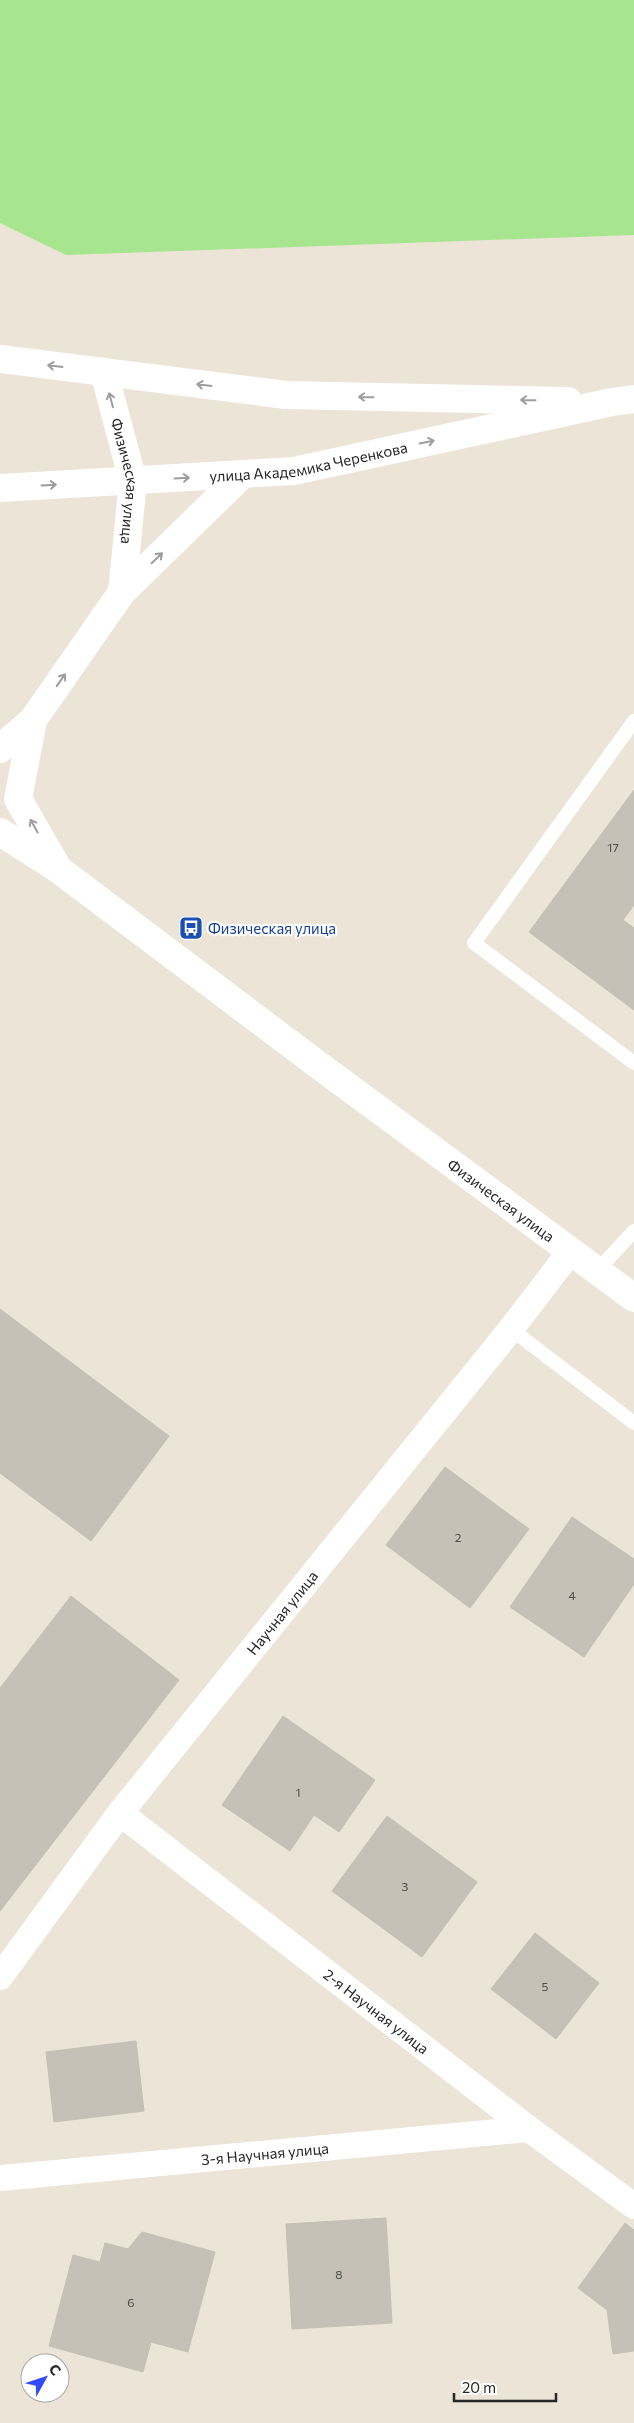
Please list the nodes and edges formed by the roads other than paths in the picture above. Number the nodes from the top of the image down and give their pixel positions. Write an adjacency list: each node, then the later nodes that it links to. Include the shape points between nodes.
1 (0, 359): 2 (street, улица Академика Черенкова, one-way to 1)
2 (104, 372): 3 (street, улица Академика Черенкова, one-way to 2, via 286,395); 5 (street, Физическая улица, one-way to 2)
3 (623, 400): 4 (street, улица Академика Черенкова, one-way to 3, via 294,471)
4 (242, 475): 5 (street, улица Академика Черенкова, one-way to 4); 7 (street, Физическая улица, one-way to 4)
5 (133, 480): 6 (street, улица Академика Черенкова, one-way to 5); 7 (street, Физическая улица)
6 (0, 488)
7 (122, 592): 8 (street, Физическая улица, one-way to 7)
8 (33, 720): 10 (street, Физическая улица); 12 (street, Физическая улица, one-way to 8, via 18,799)
9 (634, 721): 13 (lane, via 474,943)
10 (0, 749)
11 (0, 832): 12 (street, Физическая улица)
12 (58, 869): 15 (street, Физическая улица)
13 (634, 1063)
14 (634, 1231): 16 (lane)
15 (570, 1252): 16 (street, Физическая улица); 18 (street, Научная улица)
16 (598, 1270): 17 (street, Физическая улица)
17 (634, 1298)
18 (511, 1329): 19 (lane); 20 (street, Научная улица)
19 (634, 1423)
20 (120, 1813): 21 (street, Научная улица); 22 (street, 2-я Научная улица)
21 (0, 1977)
22 (529, 2129): 23 (street, 3-я Научная улица); 24 (street, 2-я Научная улица)
23 (0, 2178)
24 (634, 2206)

